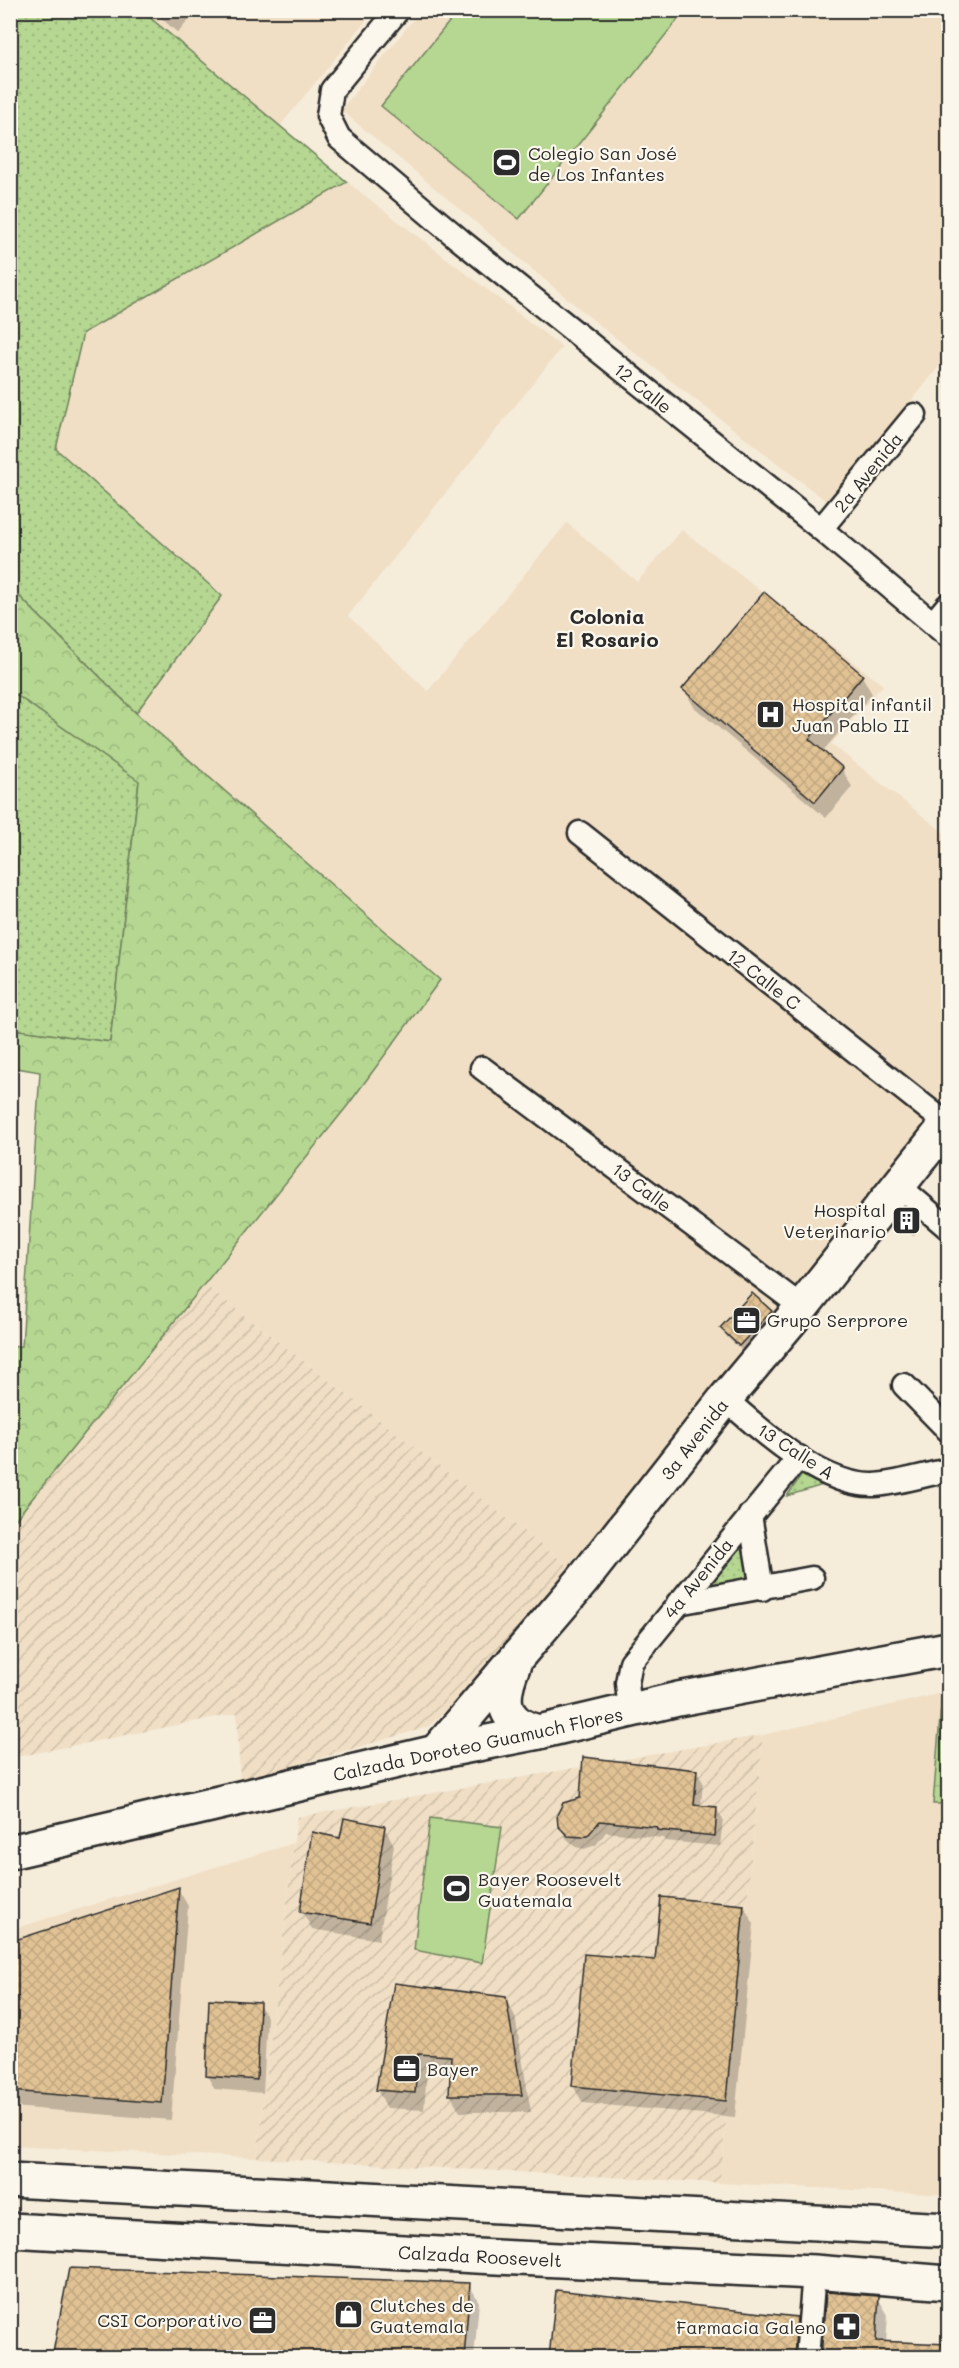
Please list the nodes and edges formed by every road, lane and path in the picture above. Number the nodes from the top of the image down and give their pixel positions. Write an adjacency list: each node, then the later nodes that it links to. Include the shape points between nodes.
1 (398, 10): 3 (street, 12 Calle, via 332,90 328,116 339,138 459,240)
2 (915, 415): 3 (street, 2a Avenida)
3 (821, 529): 5 (street, 12 Calle)
4 (948, 605): 5 (street)
5 (941, 630)
6 (580, 833): 8 (street, 12 Calle C)
7 (482, 1068): 11 (street, 13 Calle)
8 (948, 1124): 9 (main road, 3a Avenida)
9 (899, 1186): 10 (street); 11 (main road, 3a Avenida)
10 (948, 1228)
11 (802, 1307): 13 (main road, 3a Avenida)
12 (904, 1385): 14 (street)
13 (725, 1399): 15 (street, 13 Calle A); 22 (main road, 3a Avenida)
14 (948, 1430)
15 (799, 1457): 16 (street, 13 Calle A, via 837,1479 875,1485); 17 (street, 4a Avenida)
16 (948, 1470)
17 (750, 1515): 19 (street); 20 (street, 4a Avenida)
18 (812, 1578): 19 (street)
19 (762, 1589): 20 (street)
20 (678, 1603): 23 (street, 4a Avenida, via 631,1662 627,1683)
21 (948, 1649): 23 (main road, Calzada Doroteo Guamuch Flores)
22 (516, 1659): 24 (main road, via 506,1686 507,1710 516,1723); 25 (main road, 3a Avenida)
23 (630, 1712): 24 (main road, Calzada Doroteo Guamuch Flores)
24 (539, 1732): 25 (main road, Calzada Doroteo Guamuch Flores)
25 (436, 1752): 26 (main road, Calzada Doroteo Guamuch Flores)
26 (10, 1852)
27 (10, 2180): 28 (main road)
28 (307, 2198): 30 (main road, via 468,2203); 31 (main road, via 355,2204 364,2215 363,2221 349,2230)
29 (10, 2230): 31 (main road, Calzada Roosevelt)
30 (948, 2230)
31 (298, 2246): 32 (main road, Calzada Roosevelt)
32 (814, 2272): 33 (main road, Calzada Roosevelt); 34 (street)
33 (946, 2282)
34 (807, 2358)

